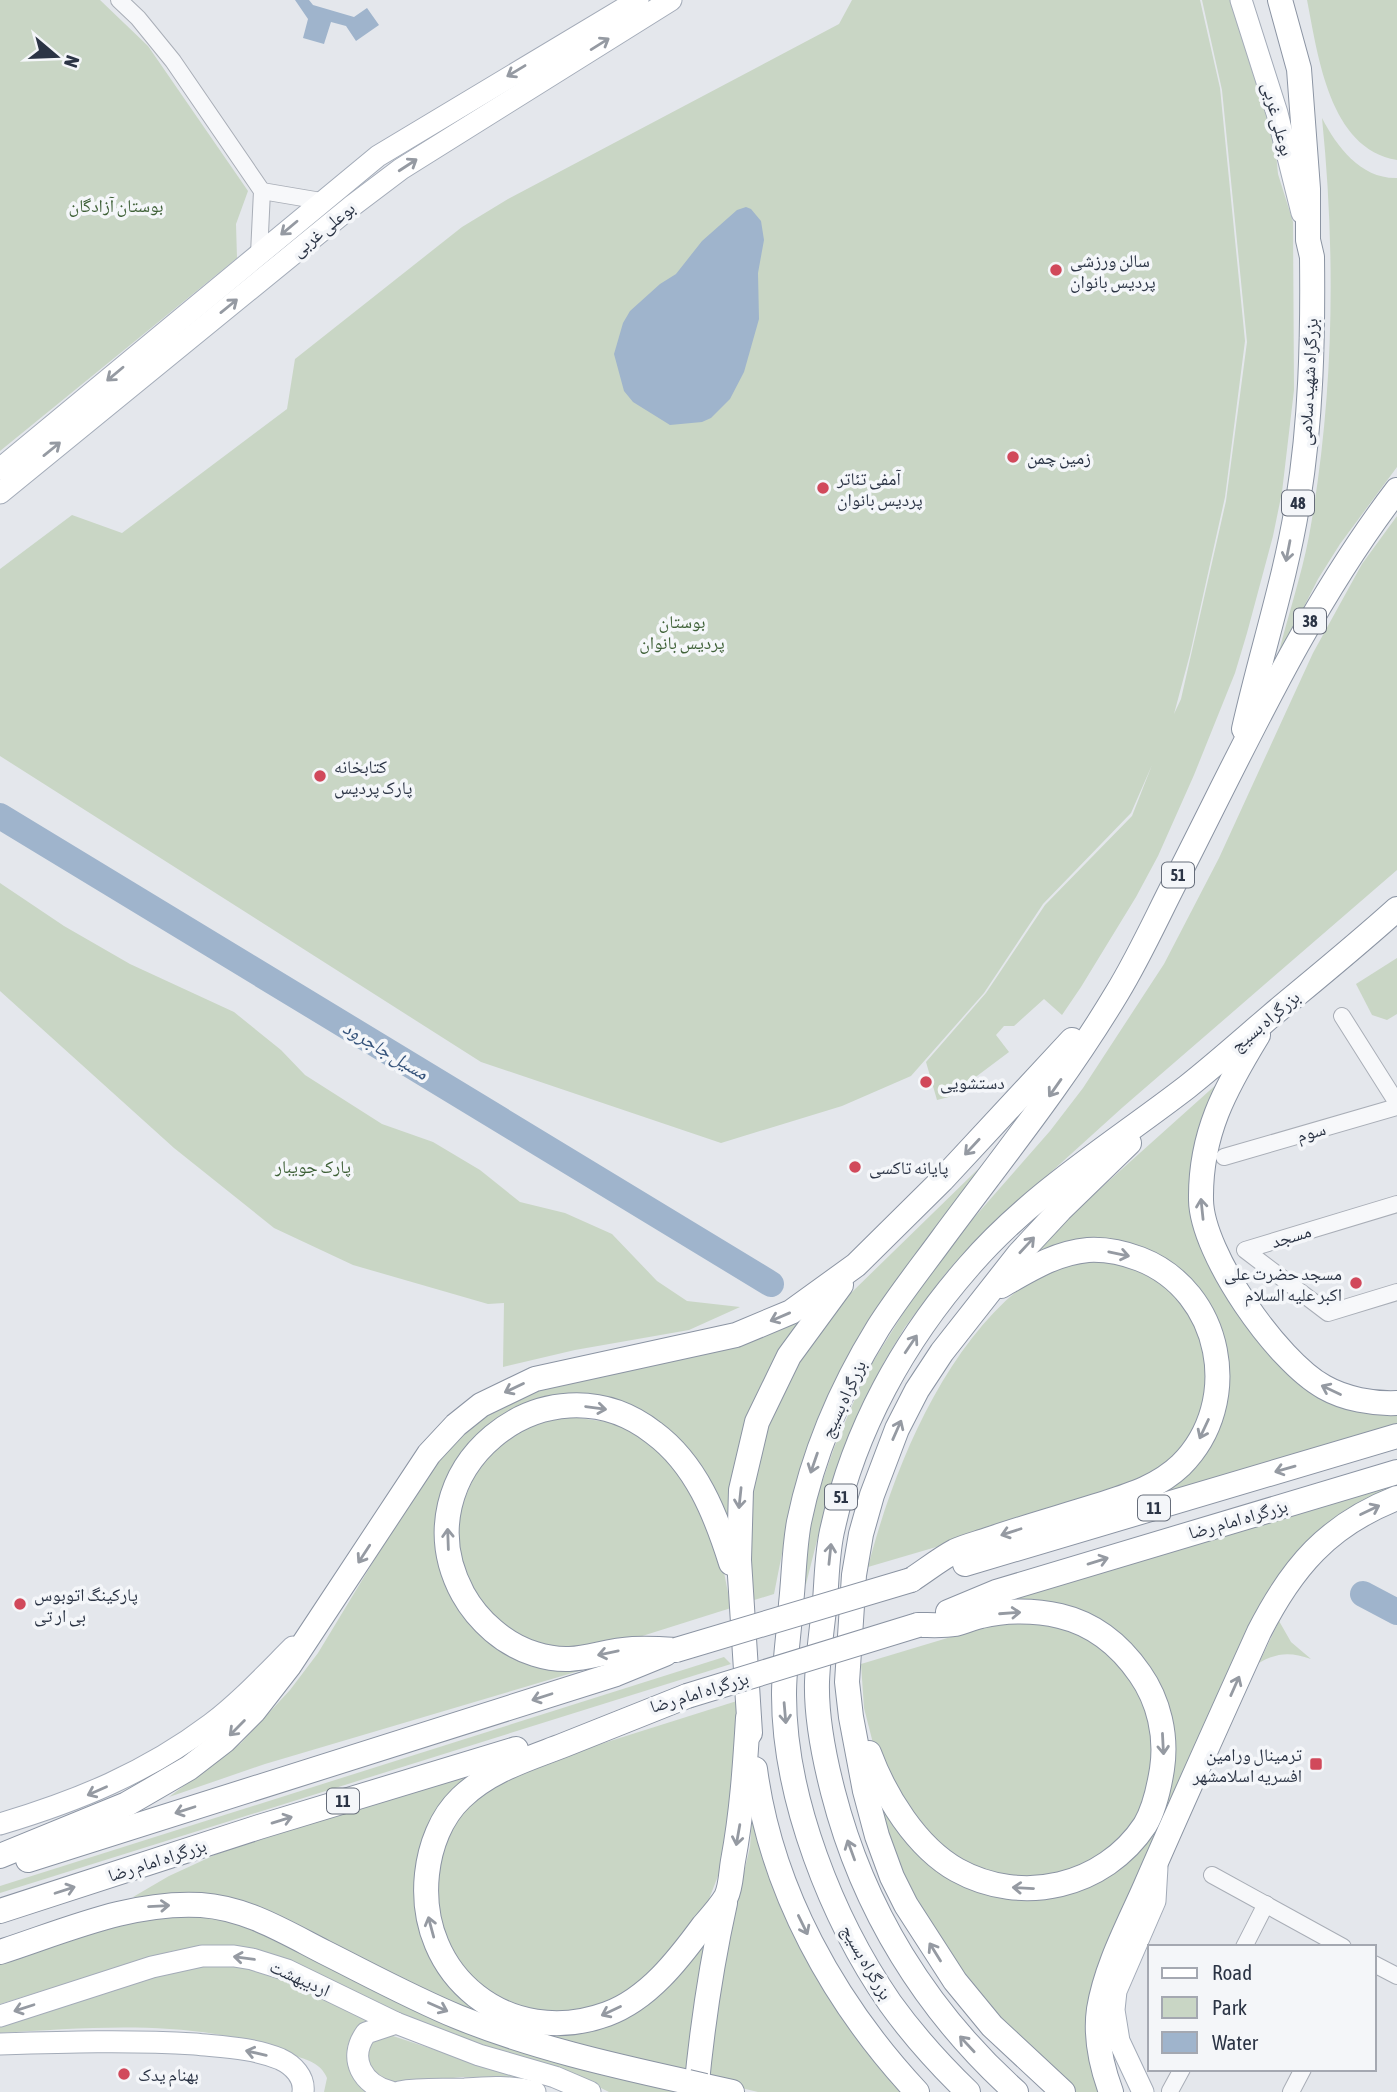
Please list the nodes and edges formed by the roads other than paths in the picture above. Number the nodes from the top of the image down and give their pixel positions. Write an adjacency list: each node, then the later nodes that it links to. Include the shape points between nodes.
1 (119, 0): 6 (street, via 173,61)
2 (638, 0): 7 (main road, بوعلی غربی, one-way to 7, via 378,156)
3 (671, 0): 12 (main road, بوعلی غربی, one-way to 3, via 401,169)
4 (1241, 0): 8 (main road, بوعلی غربی, via 1277,113)
5 (1280, 0): 8 (highway, بزرگراه شهید سلامی / 48, via 1299,69)
6 (262, 191): 7 (street); 9 (street)
7 (321, 201): 9 (main road, بوعلی غربی, one-way to 9)
8 (1308, 240): 13 (highway, بزرگراه شهید سلامی / 48, one-way to 13, via 1312,257 1311,376 1298,501)
9 (259, 254): 10 (main road, بوعلی غربی, one-way to 10)
10 (0, 468)
11 (1397, 490): 13 (highway, 38, via 1312,618)
12 (0, 493)
13 (1237, 760): 15 (highway, بزرگراه بسیج / 51)
14 (1393, 916): 17 (highway, بزرگراه بسیج / 51)
15 (1119, 990): 22 (highway, one-way to 22); 65 (highway, بزرگراه بسیج / 51, one-way to 65, via 1039,1111 879,1327 831,1418 798,1527 784,1695 793,1772 809,1837 831,1896 889,2001)
16 (1342, 1016): 19 (street)
17 (1268, 1018): 18 (highway, بزرگراه بسیج / 51); 25 (highway, one-way to 17, via 1343,1395 1302,1371 1240,1296 1208,1236 1201,1187 1212,1124 1221,1099)
18 (1188, 1086): 24 (highway, one-way to 18, via 1060,1210); 66 (highway, بزرگراه بسیج / 51, one-way to 18, via 958,2034 910,1971 863,1883 841,1822 821,1737 817,1683 832,1529 868,1423 901,1358 970,1264 1091,1155)
19 (1397, 1105): 20 (street, سوم)
20 (1224, 1157)
21 (1397, 1204): 23 (street, مسجد, via 1245,1250 1328,1313)
22 (856, 1265): 30 (highway, one-way to 30, via 789,1356 757,1422 741,1490); 31 (highway, one-way to 31, via 791,1312 736,1335 535,1379 481,1405 429,1454)
23 (1397, 1292)
24 (988, 1294): 29 (highway, one-way to 29, via 1064,1254 1112,1251 1151,1264 1188,1292 1207,1320 1219,1373 1213,1410 1180,1465 1146,1490 955,1551); 34 (highway, one-way to 24, via 854,1575 861,1534 884,1460 916,1390)
25 (1397, 1403)
26 (1397, 1436): 29 (highway, بزرگراه امام رضا / 11, one-way to 29)
27 (1397, 1472): 32 (highway, بزرگراه امام رضا / 11, one-way to 27, via 996,1592)
28 (1397, 1499): 39 (highway, one-way to 28, via 1272,1605 1328,1535)
29 (911, 1580): 33 (highway, بزرگراه امام رضا / 11, bridge)
30 (741, 1594): 33 (highway, one-way to 30, via 632,1649 584,1659 548,1658 517,1647 483,1620 454,1573 448,1519 461,1475 491,1436 528,1415 559,1407 595,1406 643,1424 686,1465 701,1489 720,1528); 36 (highway)
31 (324, 1616): 37 (main road, one-way to 37, via 241,1699 171,1751 98,1791); 38 (highway, one-way to 38, via 254,1711 188,1768 127,1804)
32 (918, 1625): 34 (highway, one-way to 34, via 1039,1611 1084,1624 1121,1650 1156,1703 1164,1750 1155,1802 1145,1824 1113,1858 1080,1878 1040,1889 998,1885 957,1870 927,1845 891,1801 868,1751); 35 (highway, بزرگراه امام رضا / 11, bridge)
33 (676, 1650): 40 (highway, بزرگراه امام رضا / 11, one-way to 40, via 616,1674)
34 (847, 1682): 67 (highway, one-way to 34, via 992,2026 954,1981 906,1905 877,1836 865,1791)
35 (687, 1696): 42 (highway, one-way to 35, via 675,1964 647,1989 609,2014 560,2024 496,2009 466,1988 444,1960 427,1914 428,1864 436,1837 446,1816 479,1783 495,1772); 44 (highway, بزرگراه امام رضا / 11, one-way to 35)
36 (748, 1718): 42 (highway, one-way to 42, via 742,1812); 64 (highway, one-way to 64, via 764,1821 801,1923 851,2010)
37 (0, 1825)
38 (0, 1856)
39 (1158, 1858): 68 (highway, via 1118,1951 1100,2007 1099,2052); 69 (main road, via 1155,1901 1116,1991 1114,2010 1119,2041)
40 (0, 1869)
41 (1212, 1875): 43 (street)
42 (727, 1895): 55 (highway, via 710,1971)
43 (1266, 1904): 45 (street); 46 (street)
44 (0, 1910)
45 (1245, 1945)
46 (1339, 1945)
47 (0, 1952): 55 (highway, one-way to 55, via 144,1907 226,1908 257,1918 408,1994 506,2035)
48 (1376, 1965): 49 (street)
49 (1397, 1976)
50 (0, 2016): 51 (main road, اردیبهشت, one-way to 50, via 287,1970 252,1959 217,1956 152,1967)
51 (396, 2023): 59 (main road, via 366,2033 358,2048 364,2076 377,2088); 62 (main road, اردیبهشت)
52 (0, 2044): 58 (main road, one-way to 52, via 299,2074 280,2059 228,2047 137,2040)
53 (1181, 2071): 57 (street)
54 (1302, 2071): 70 (street)
55 (697, 2086): 63 (highway)
56 (459, 2090): 60 (main road); 61 (main road, via 495,2087)
57 (1170, 2091)
58 (303, 2092)
59 (391, 2092)
60 (399, 2092)
61 (535, 2092)
62 (590, 2092)
63 (732, 2092)
64 (917, 2092)
65 (968, 2092)
66 (1016, 2092)
67 (1063, 2092)
68 (1111, 2092)
69 (1143, 2092)
70 (1292, 2092)

